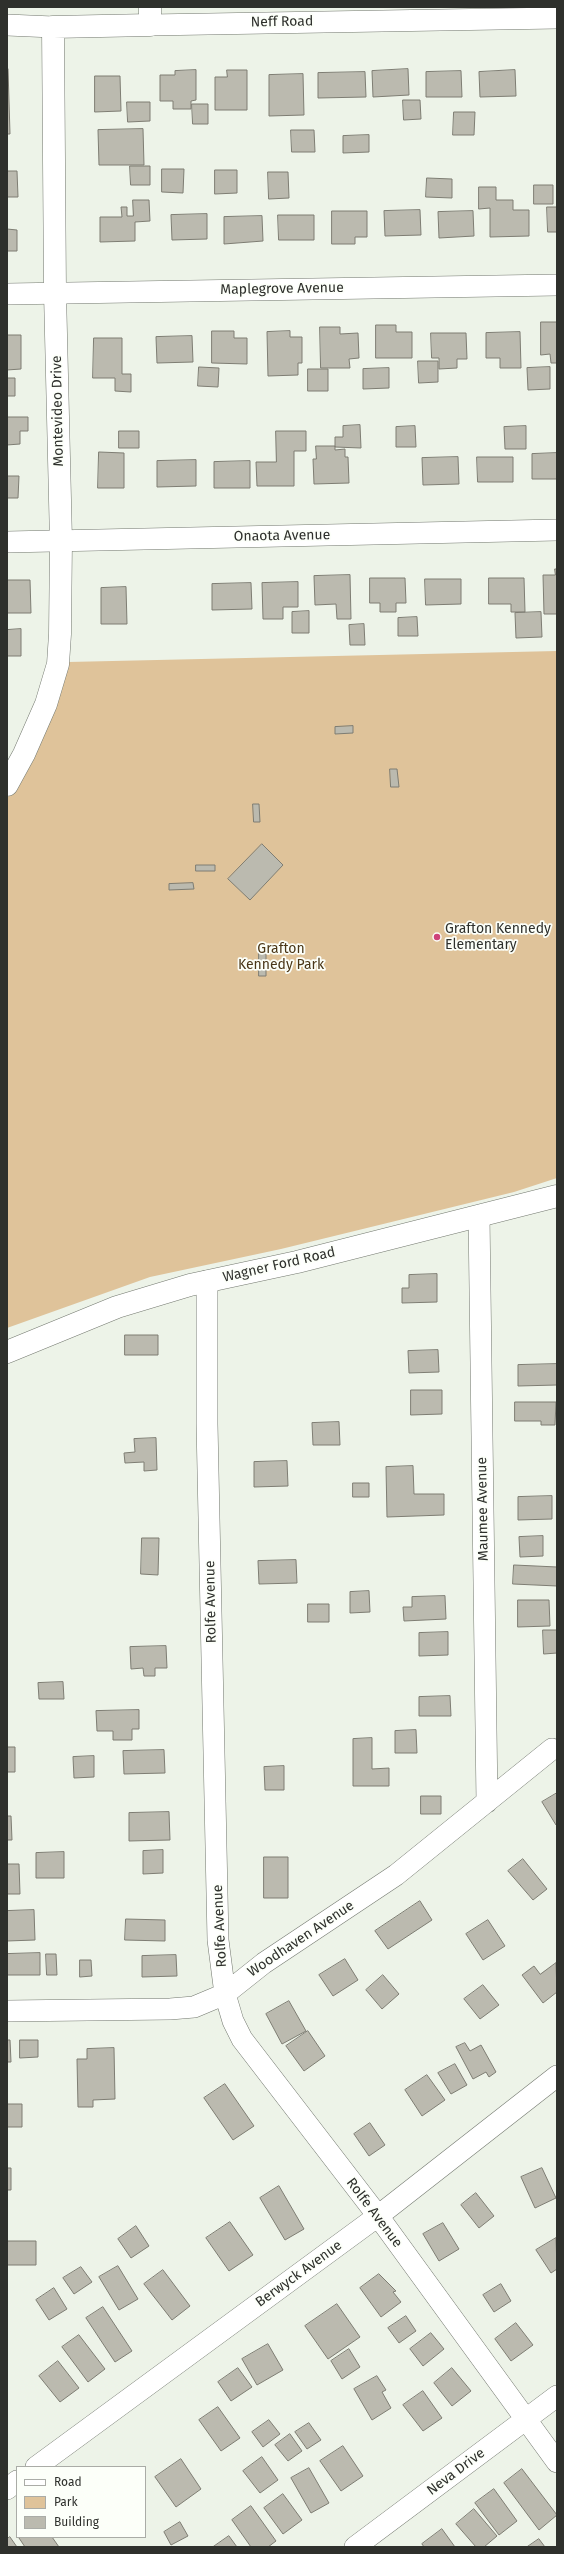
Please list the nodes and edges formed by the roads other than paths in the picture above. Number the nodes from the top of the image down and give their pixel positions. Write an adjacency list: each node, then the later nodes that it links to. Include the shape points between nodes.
1 (150, 16): 2 (street, Neff Road); 4 (street, Neff Road)
2 (557, 18)
3 (7, 25): 4 (street, Neff Road)
4 (53, 27): 6 (street, Montevideo Drive)
5 (557, 285): 6 (street, Maplegrove Avenue)
6 (55, 293): 7 (street, Maplegrove Avenue); 9 (street, Montevideo Drive)
7 (7, 294)
8 (557, 530): 9 (street, Onaota Avenue)
9 (61, 541): 10 (street, Onaota Avenue); 11 (street, Montevideo Drive, via 62,601 58,664 46,704)
10 (7, 542)
11 (7, 785)
12 (557, 1196): 13 (street, Wagner Ford Road)
13 (479, 1216): 14 (street, Wagner Ford Road, via 298,1262); 17 (street, Maumee Avenue)
14 (207, 1281): 15 (street, Wagner Ford Road, via 117,1307); 18 (street, Rolfe Avenue, via 218,1932)
15 (7, 1352)
16 (552, 1749): 17 (street, Woodhaven Avenue)
17 (487, 1802): 18 (street, Woodhaven Avenue, via 396,1875 264,1963)
18 (225, 1994): 19 (street, Woodhaven Avenue, via 194,2007 170,2009); 21 (street, Rolfe Avenue, via 242,2039)
19 (7, 2011)
20 (557, 2076): 21 (street, Berwyck Avenue)
21 (378, 2216): 23 (street, Rolfe Avenue); 25 (street, Berwyck Avenue)
22 (557, 2396): 23 (street, Neva Drive)
23 (525, 2420): 24 (street, Rolfe Avenue); 28 (street, Neva Drive)
24 (557, 2462)
25 (37, 2466)
26 (16, 2482): 27 (street)
27 (7, 2489)
28 (354, 2547)

